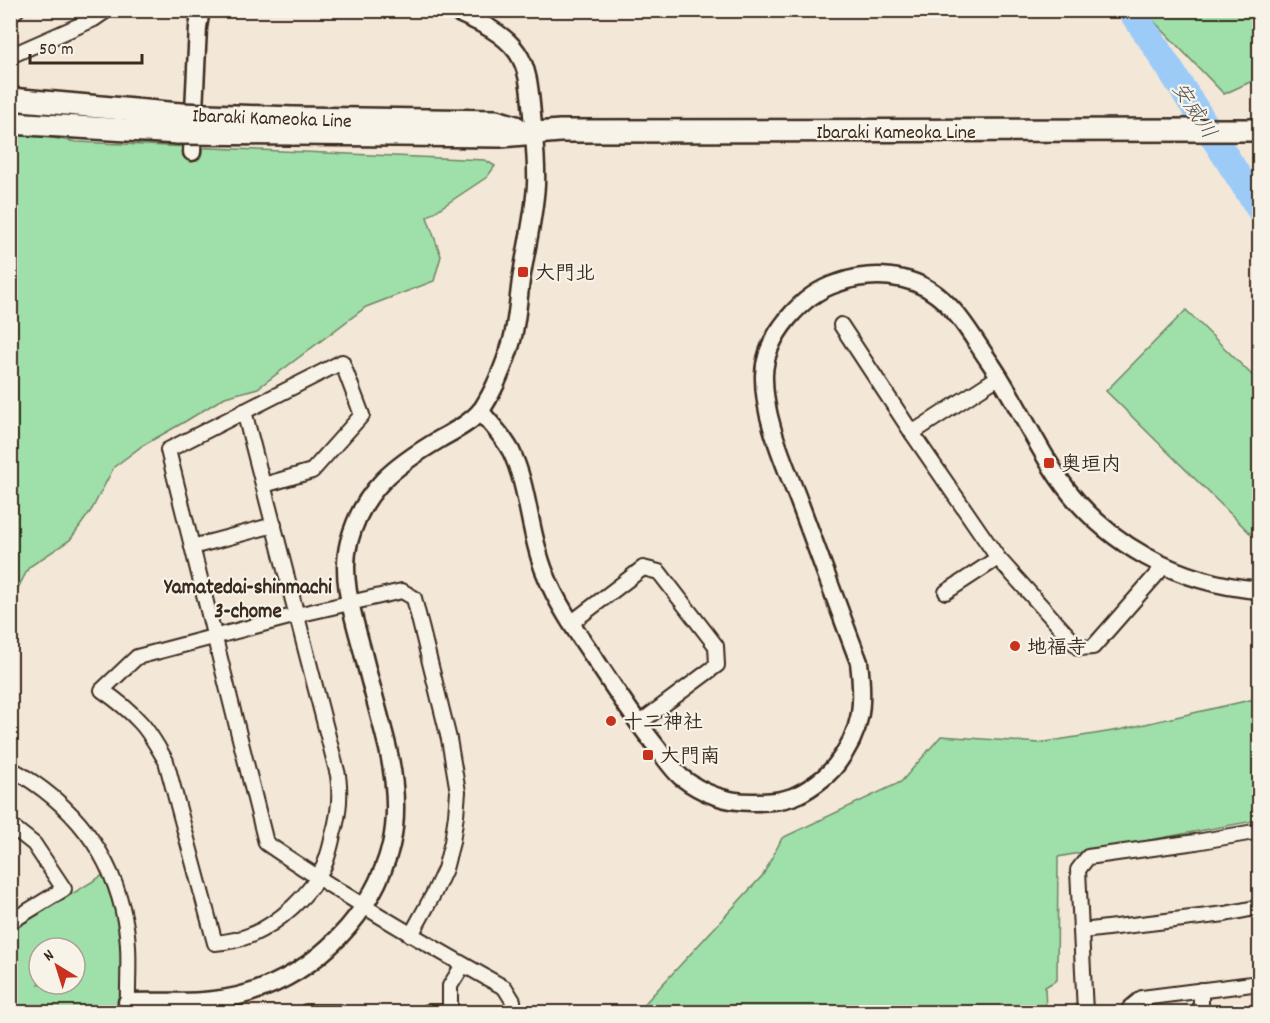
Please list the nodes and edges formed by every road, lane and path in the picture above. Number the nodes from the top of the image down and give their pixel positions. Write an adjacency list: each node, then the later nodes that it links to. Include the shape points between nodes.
1 (17, 10): 5 (street)
2 (107, 10): 6 (street)
3 (201, 10): 12 (street)
4 (452, 10): 11 (street, via 484,24 517,52 526,70)
5 (10, 14)
6 (10, 56)
7 (10, 99): 9 (main road, Ibaraki Kameoka Line)
8 (10, 123): 9 (main road, Ibaraki Kameoka Line)
9 (179, 123): 11 (main road, Ibaraki Kameoka Line, bridge, via 500,136)
10 (1260, 130): 11 (main road, Ibaraki Kameoka Line)
11 (533, 133): 16 (street, via 536,184 512,340 500,375)
12 (192, 152)
13 (841, 325): 17 (street)
14 (1000, 376): 17 (street); 22 (street, via 1049,463 1074,498 1114,536); 29 (street, via 954,309 934,293 895,277 853,278 830,285 795,309 769,350 764,372 765,395 768,416 859,662 861,712 855,732 847,751 813,786 793,797 741,802 718,798 678,775)
15 (244, 411): 18 (street); 18 (street, via 342,362 362,415 312,471); 20 (street, via 168,450)
16 (480, 411): 25 (street, via 413,455 376,486 349,543); 27 (street, via 510,448 517,464 544,573)
17 (912, 433): 21 (street)
18 (264, 485): 19 (street)
19 (274, 525): 20 (street); 26 (street)
20 (192, 547): 28 (street)
21 (998, 558): 22 (street, via 1079,648 1093,647); 24 (street)
22 (1164, 566): 23 (street, via 1227,586)
23 (1260, 590)
24 (946, 592)
25 (349, 603): 26 (street); 34 (street, via 394,784 391,844); 38 (street, via 402,591 414,598 449,739 458,792 452,842 434,894)
26 (297, 615): 28 (street); 33 (street, via 340,792 330,847)
27 (571, 623): 29 (street); 29 (street, via 643,568 659,572 716,646 717,665)
28 (215, 636): 33 (street, via 266,843); 33 (street, via 137,657 102,690 140,722 166,761 215,943 252,935 268,925 294,905)
29 (638, 724)
30 (10, 768): 43 (street, via 51,794 75,816 108,866 126,922)
31 (10, 825): 36 (street, via 34,844 64,889)
32 (1260, 831): 37 (street, via 1088,857 1078,870)
33 (317, 878): 34 (street)
34 (363, 907): 38 (street); 42 (street, via 326,951 302,968 278,982)
35 (1260, 907): 37 (street)
36 (10, 922)
37 (1082, 931): 49 (street)
38 (411, 935): 39 (street)
39 (463, 965): 47 (street, via 450,986); 48 (street, via 505,988)
40 (1260, 983): 41 (street)
41 (1201, 990): 50 (street, via 1142,998 1130,1008); 51 (street)
42 (216, 1006): 43 (street)
43 (128, 1007)
44 (306, 1012): 45 (street)
45 (340, 1012)
46 (428, 1012): 47 (street)
47 (450, 1012)
48 (514, 1012)
49 (1085, 1012)
50 (1131, 1012)
51 (1202, 1012)

